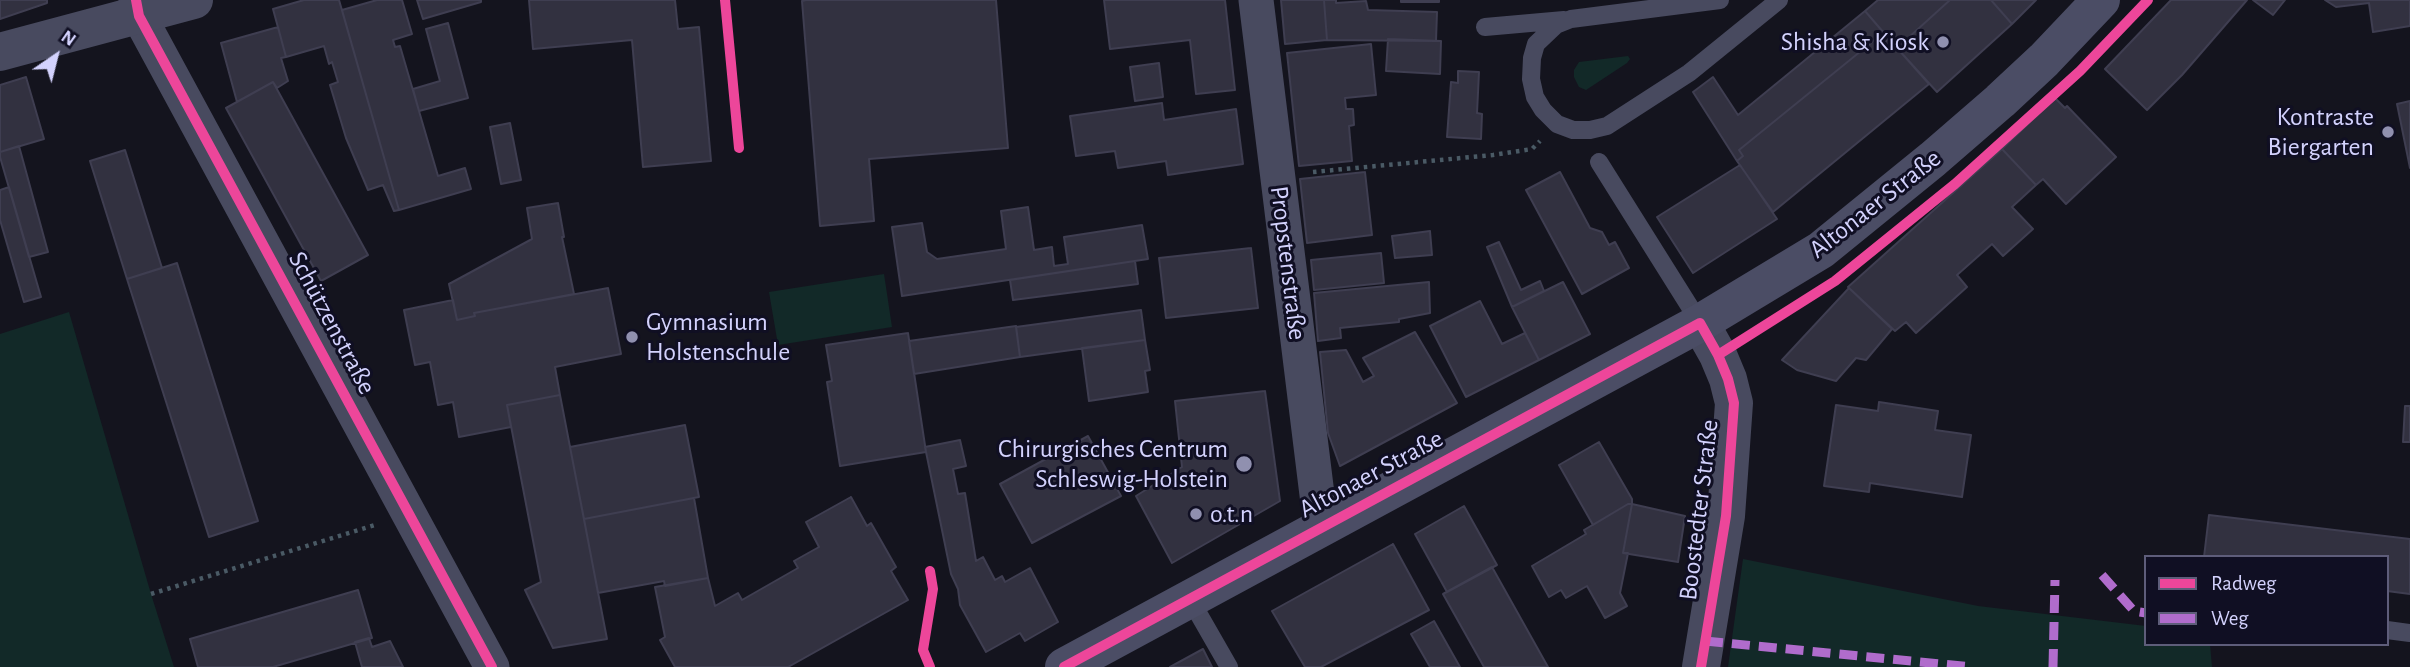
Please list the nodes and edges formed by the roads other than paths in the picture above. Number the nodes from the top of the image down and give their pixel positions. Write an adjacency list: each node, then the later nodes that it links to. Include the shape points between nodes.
1 (194, 0): 6 (street)
2 (1256, 0): 12 (street, Propstenstraße)
3 (1720, 0): 7 (lane)
4 (1779, 0): 7 (lane, via 1689,73 1607,126 1590,130 1557,124 1535,97 1531,79 1536,44 1556,25)
5 (2101, 0): 11 (main road, Altonaer Straße, via 2000,101 1821,250)
6 (138, 8): 9 (street); 16 (street, Schützenstraße)
7 (1571, 19): 8 (lane)
8 (1485, 27)
9 (0, 52)
10 (1599, 162): 11 (lane)
11 (1700, 323): 12 (main road, Altonaer Straße); 19 (street, Boostedter Straße, via 1718,355 1734,403 1727,516)
12 (1321, 527): 13 (main road, Altonaer Straße)
13 (1189, 598): 17 (main road, Altonaer Straße); 18 (lane)
14 (2389, 630): 15 (lane)
15 (2410, 634)
16 (492, 667)
17 (1064, 667)
18 (1229, 667)
19 (1701, 667)

